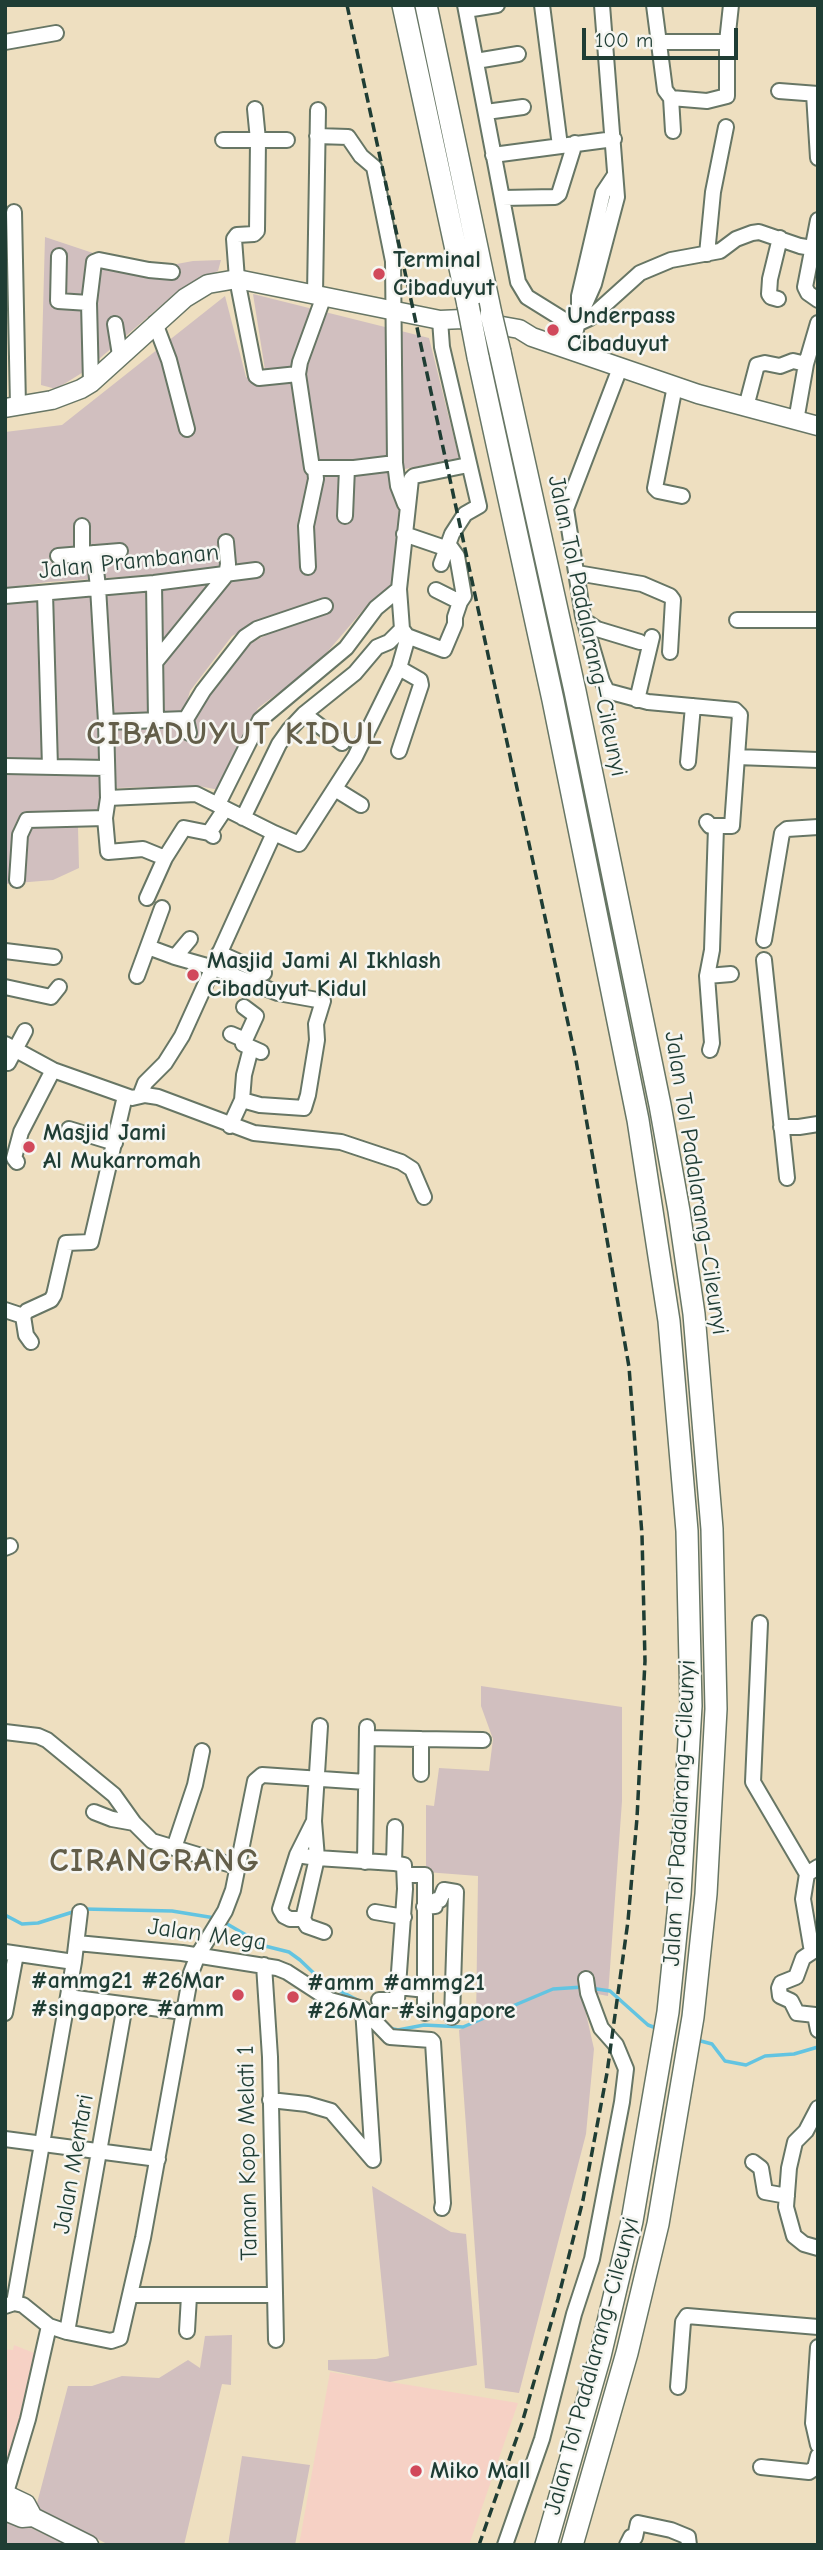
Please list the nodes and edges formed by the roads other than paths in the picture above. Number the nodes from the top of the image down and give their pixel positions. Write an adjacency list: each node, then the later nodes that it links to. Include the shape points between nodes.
1 (403, 5): 233 (highway, Jalan Tol Padalarang–Cileunyi, bridge, via 638,1120 669,1321 687,1531 691,1706 668,2012 632,2221 600,2356)
2 (426, 5): 234 (highway, Jalan Tol Padalarang–Cileunyi, bridge, via 660,1105 694,1314 712,1529 716,1709 706,1894 693,2017 655,2237)
3 (497, 5): 8 (street)
4 (542, 5): 29 (street)
5 (602, 5): 26 (street)
6 (654, 5): 11 (street)
7 (731, 5): 12 (street)
8 (465, 8): 14 (street)
9 (56, 33): 10 (street)
10 (5, 41)
11 (659, 42): 12 (street); 17 (street, via 665,90)
12 (727, 42): 17 (street, via 727,96 707,101)
13 (518, 54): 14 (street)
14 (476, 61): 21 (street)
15 (779, 91): 16 (street)
16 (816, 94): 31 (street)
17 (671, 98): 23 (street)
18 (523, 107): 21 (street)
19 (255, 109): 25 (street)
20 (318, 110): 24 (street)
21 (486, 112): 30 (street)
22 (726, 127): 37 (street, via 713,192)
23 (673, 131)
24 (317, 136): 41 (street); 45 (street, via 348,137 374,167 393,261)
25 (258, 139): 27 (street); 28 (street); 40 (street, via 257,231 234,239)
26 (614, 139): 29 (street); 47 (street, via 617,197 594,284)
27 (223, 140)
28 (287, 140)
29 (567, 145): 30 (street); 32 (street, via 559,194)
30 (493, 155): 32 (street)
31 (818, 158)
32 (502, 198): 51 (street, via 518,282 527,298 564,320)
33 (14, 212): 58 (street)
34 (818, 220): 36 (street)
35 (780, 238): 36 (street); 37 (street, via 752,233); 42 (street, via 769,279 769,294)
36 (815, 249): 43 (street, via 805,287)
37 (708, 254): 47 (street, via 671,260 640,273 590,318)
38 (59, 257): 44 (street, via 58,301)
39 (172, 272): 44 (street, via 96,261)
40 (237, 279): 41 (main road); 48 (main road, via 201,287); 55 (street, via 256,376)
41 (320, 295): 45 (main road); 55 (street)
42 (778, 299)
43 (818, 300)
44 (89, 303): 56 (street)
45 (393, 310): 46 (main road); 63 (street)
46 (444, 321): 51 (main road, via 463,329 531,337); 64 (street, via 442,347)
47 (578, 321): 51 (street)
48 (155, 323): 52 (main road); 62 (street)
49 (818, 323): 53 (street)
50 (115, 324): 52 (street)
51 (566, 348): 54 (main road)
52 (120, 355): 56 (main road)
53 (806, 364): 59 (street, via 757,366); 60 (street)
54 (620, 368): 57 (main road); 80 (street, via 566,509)
55 (298, 374): 65 (street, via 310,461)
56 (91, 383): 58 (main road, via 62,397)
57 (675, 386): 59 (main road); 67 (street, via 655,488)
58 (12, 407)
59 (746, 407): 60 (main road)
60 (796, 421): 61 (main road)
61 (818, 426)
62 (187, 429)
63 (395, 463): 66 (street); 68 (street)
64 (468, 465): 68 (street, via 414,476); 73 (street, via 478,506 465,514)
65 (315, 468): 66 (street); 78 (street, via 306,526)
66 (347, 468): 69 (street)
67 (682, 496)
68 (406, 507): 71 (street)
69 (345, 516)
70 (82, 526): 75 (street)
71 (404, 534): 73 (street); 84 (street)
72 (226, 542): 81 (street)
73 (449, 547): 77 (street); 88 (street, via 457,556 464,596)
74 (120, 551): 75 (street)
75 (88, 553): 76 (street); 83 (street)
76 (58, 556)
77 (441, 565)
78 (308, 567)
79 (256, 570): 81 (street, Jalan Prambanan)
80 (577, 573): 92 (street); 94 (street, via 642,584 670,596)
81 (226, 575): 82 (street, Jalan Prambanan); 95 (street)
82 (154, 583): 83 (street, Jalan Prambanan); 95 (street)
83 (98, 587): 86 (street, Jalan Prambanan); 101 (street)
84 (398, 589): 93 (street); 113 (street, via 376,608 346,648 260,720)
85 (436, 590): 88 (street)
86 (45, 593): 87 (street, Jalan Prambanan); 108 (street)
87 (5, 596)
88 (460, 602): 93 (street, via 444,650)
89 (324, 606): 100 (street, via 245,637 203,691 188,726)
90 (737, 620): 91 (street)
91 (818, 620)
92 (585, 621): 97 (street, via 604,688); 97 (street, via 597,629 646,639)
93 (405, 632): 96 (street); 99 (street, via 377,647 355,673)
94 (670, 652)
95 (157, 660): 100 (street)
96 (399, 668): 103 (street, via 421,685); 110 (street)
97 (637, 700): 98 (street)
98 (693, 706): 104 (street, via 738,713); 106 (street)
99 (304, 714): 102 (street); 115 (street, via 279,744)
100 (156, 720): 101 (street)
101 (106, 722): 109 (street)
102 (342, 743)
103 (399, 751)
104 (737, 757): 105 (street); 133 (street, via 732,826 712,824 712,950)
105 (818, 760)
106 (688, 762)
107 (5, 766): 108 (street)
108 (50, 767): 109 (street)
109 (107, 768): 111 (street)
110 (334, 789): 112 (street); 117 (street, via 299,844)
111 (108, 798): 113 (street, via 196,794); 114 (street)
112 (361, 805)
113 (222, 807): 115 (street); 118 (street, via 211,835 185,827)
114 (105, 818): 118 (street, via 108,852 143,849); 119 (street, via 27,820 20,835)
115 (243, 818): 117 (street)
116 (818, 827): 123 (street, via 783,831)
117 (274, 833): 129 (street)
118 (165, 858): 120 (street)
119 (17, 880)
120 (147, 898)
121 (162, 908): 124 (street)
122 (190, 939): 127 (street)
123 (764, 940)
124 (148, 947): 127 (street); 132 (street)
125 (5, 951): 126 (street)
126 (54, 957)
127 (175, 957): 129 (street)
128 (764, 960): 147 (street)
129 (217, 961): 130 (street); 143 (street, via 182,1036 165,1063); 144 (street, via 278,993 323,1001 304,1108)
130 (264, 973)
131 (731, 974): 133 (street)
132 (137, 976)
133 (707, 976): 140 (street)
134 (59, 987): 135 (street, via 51,997)
135 (6, 990)
136 (244, 1007): 139 (street, via 256,1016)
137 (25, 1031): 141 (street)
138 (231, 1034): 139 (street)
139 (252, 1047): 144 (street)
140 (710, 1050)
141 (9, 1053): 142 (street)
142 (53, 1070): 143 (street); 150 (street, via 21,1132 14,1158)
143 (135, 1094): 146 (street, via 158,1097); 149 (street)
144 (242, 1100): 146 (street)
145 (818, 1125): 147 (street)
146 (230, 1126): 152 (street, via 254,1133 341,1142 401,1162 412,1169)
147 (781, 1127): 151 (street)
148 (69, 1129): 149 (street)
149 (115, 1143): 154 (street, via 91,1242 66,1243 54,1295)
150 (17, 1162)
151 (787, 1178)
152 (424, 1197)
153 (5, 1310): 154 (street)
154 (23, 1316): 155 (street)
155 (31, 1342)
156 (760, 1623): 175 (street, via 754,1782)
157 (320, 1726): 163 (street)
158 (5, 1732): 167 (street, via 47,1740 114,1795)
159 (421, 1739): 160 (street); 162 (street); 164 (street, via 367,1732)
160 (483, 1740)
161 (202, 1751): 169 (street)
162 (421, 1774)
163 (318, 1779): 164 (street); 166 (street); 174 (street, via 258,1777)
164 (366, 1782): 172 (street)
165 (94, 1812): 167 (street)
166 (314, 1821): 170 (street); 171 (street)
167 (134, 1823): 169 (street, via 152,1841)
168 (395, 1826): 173 (street)
169 (174, 1848): 174 (street)
170 (297, 1855): 171 (street); 181 (street, via 280,1909 290,1919)
171 (317, 1858): 172 (street); 181 (street)
172 (365, 1862): 173 (street)
173 (394, 1863): 176 (street, via 404,1865)
174 (237, 1867): 187 (street, via 225,1911)
175 (812, 1871): 186 (street, via 803,1899)
176 (405, 1875): 177 (street, via 425,1875); 180 (street)
177 (424, 1907): 193 (street); 201 (street, via 435,1906 444,1890 456,1892)
178 (79, 1912): 183 (street)
179 (374, 1912): 180 (street)
180 (404, 1917): 192 (street)
181 (303, 1919): 182 (street, via 307,1926)
182 (324, 1932)
183 (77, 1943): 185 (street, Jalan Mega); 188 (street)
184 (11, 1953): 188 (street); 199 (street)
185 (181, 1953): 187 (street, Jalan Mega); 190 (street)
186 (815, 1953): 202 (street, via 803,1958 796,1977 780,1983 779,1988 780,1996 792,2001 797,2013 815,2015)
187 (198, 1955): 189 (street, Jalan Mega); 190 (street)
188 (74, 1962): 194 (street)
189 (264, 1965): 197 (street, Jalan Mega, via 287,1972 330,2000); 203 (street, Taman Kopo Melati 1)
190 (191, 1973): 198 (street)
191 (587, 1986): 232 (street, via 601,2028 616,2045 626,2069 622,2102 592,2259 542,2439)
192 (398, 1987): 193 (street); 195 (street, via 396,2001)
193 (426, 1990): 200 (street)
194 (68, 1997): 196 (street); 207 (street)
195 (379, 2000)
196 (125, 2005): 198 (street); 208 (street, Jalan Mentari)
197 (363, 2009): 203 (street, via 373,2160 331,2111); 212 (street, via 390,2037 433,2042)
198 (183, 2012): 209 (street)
199 (5, 2013)
200 (425, 2013)
201 (452, 2017)
202 (818, 2030)
203 (270, 2100): 215 (street, Taman Kopo Melati 1)
204 (818, 2108): 205 (street)
205 (812, 2130): 211 (street, via 795,2142)
206 (5, 2139): 207 (street)
207 (41, 2144): 208 (street); 217 (street)
208 (100, 2151): 209 (street); 221 (street, Jalan Mentari)
209 (158, 2158): 214 (street)
210 (753, 2162): 211 (street, via 761,2168 765,2192)
211 (787, 2196): 213 (street, via 794,2236)
212 (442, 2208)
213 (818, 2248)
214 (131, 2295): 216 (street); 221 (street, via 117,2340)
215 (274, 2295): 216 (street); 222 (street, Taman Kopo Melati 1)
216 (189, 2296): 220 (street)
217 (10, 2304): 218 (street, via 23,2305)
218 (49, 2326): 221 (street); 228 (street)
219 (818, 2327): 224 (street, via 687,2316)
220 (187, 2331)
221 (67, 2332)
222 (276, 2340)
223 (818, 2347): 225 (street, via 813,2423)
224 (678, 2386)
225 (818, 2445)
226 (818, 2456): 227 (street, via 809,2472)
227 (761, 2467)
228 (5, 2495): 230 (main road, via 26,2504)
229 (5, 2511): 230 (main road)
230 (33, 2517): 231 (main road)
231 (89, 2545)
232 (505, 2545)
233 (546, 2545)
234 (572, 2545)
235 (627, 2545): 236 (street, via 638,2524 688,2537)
236 (689, 2545)

